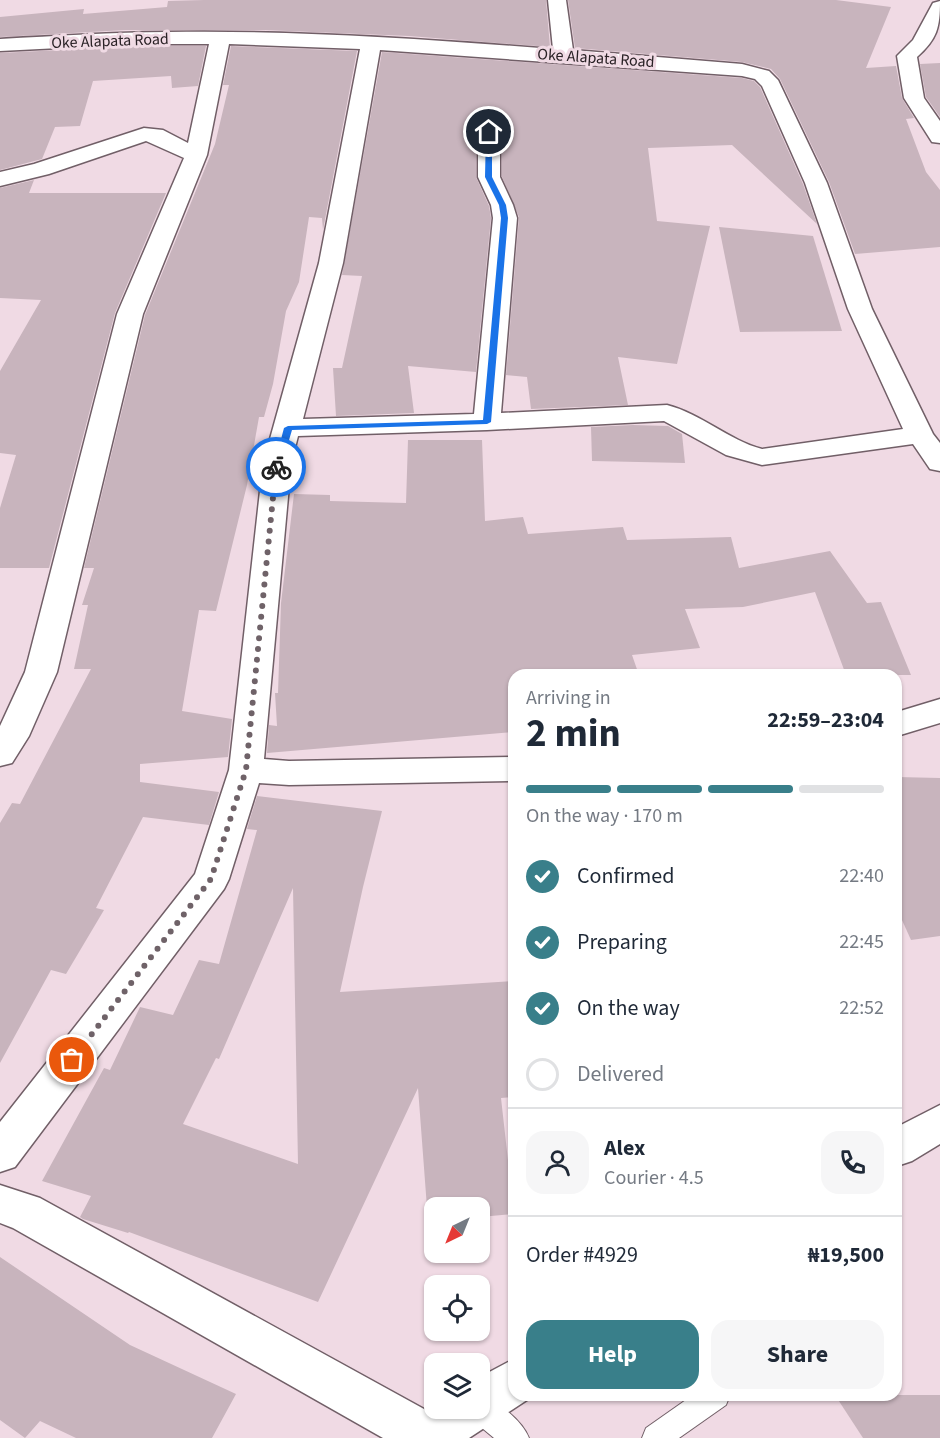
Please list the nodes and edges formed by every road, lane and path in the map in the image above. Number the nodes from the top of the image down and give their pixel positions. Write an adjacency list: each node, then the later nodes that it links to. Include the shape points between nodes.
1 (557, 0): 6 (main road)
2 (940, 7): 8 (main road, via 921,43 908,56)
3 (220, 38): 4 (main road, Oke Alapata Road); 5 (main road, Oke Alapata Road); 11 (main road)
4 (371, 43): 6 (main road, Oke Alapata Road); 14 (main road, via 331,263)
5 (0, 45)
6 (564, 55): 15 (main road, Oke Alapata Road, via 742,70 762,75 771,84 816,183 860,309)
7 (940, 96): 8 (main road)
8 (914, 99): 10 (main road)
9 (489, 132): 13 (main road, via 489,177 505,218)
10 (940, 137)
11 (196, 155): 12 (main road, via 155,135 144,134 41,169); 19 (main road, via 130,314 41,672)
12 (0, 178)
13 (487, 422): 14 (main road); 15 (main road, via 667,413 687,419 742,454 762,457)
14 (288, 428): 21 (main road, via 277,464)
15 (920, 435): 16 (main road, Oke Alapata Road)
16 (940, 463)
17 (940, 711): 18 (main road)
18 (902, 722)
19 (0, 754)
20 (508, 768): 21 (main road, via 289,773)
21 (246, 770): 24 (main road, via 211,879)
22 (940, 1123): 23 (main road)
23 (902, 1145)
24 (0, 1154)
25 (0, 1204): 31 (main road, via 25,1212)
26 (508, 1386): 27 (main road)
27 (490, 1399)
28 (708, 1401): 33 (lane)
29 (490, 1415): 32 (lane)
30 (456, 1419): 31 (main road)
31 (427, 1438)
32 (515, 1438)
33 (656, 1438)

